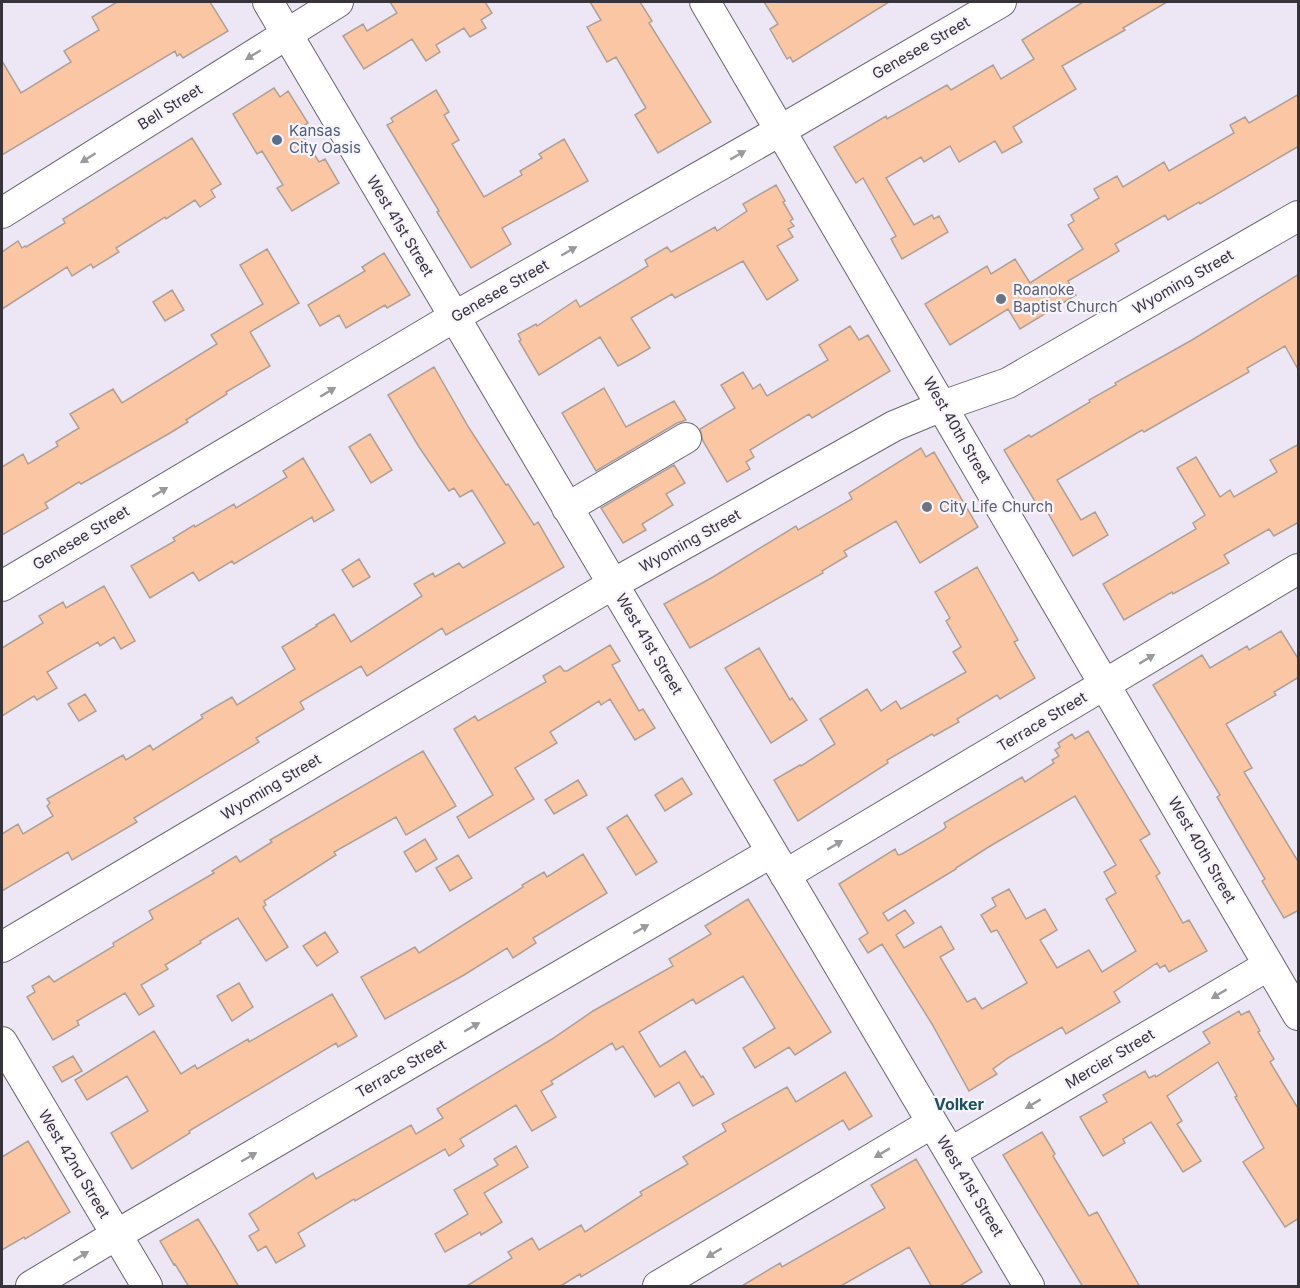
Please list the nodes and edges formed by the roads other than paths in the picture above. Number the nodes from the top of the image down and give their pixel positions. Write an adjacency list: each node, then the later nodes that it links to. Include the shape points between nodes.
1 (268, 2): 5 (street, West 41st Street)
2 (339, 2): 5 (street, Bell Street)
3 (705, 2): 6 (street, West 40th Street)
4 (1001, 2): 6 (street, Genesee Street)
5 (287, 34): 7 (street, Bell Street, one-way to 7); 9 (street, West 41st Street)
6 (781, 130): 9 (street, Genesee Street, one-way to 6); 10 (street, West 40th Street)
7 (2, 213)
8 (1299, 216): 10 (street, Wyoming Street, via 1008,383)
9 (454, 317): 12 (street, West 41st Street); 15 (street, Genesee Street, one-way to 9)
10 (942, 406): 14 (street, Wyoming Street, via 894,426); 16 (street, West 40th Street)
11 (686, 438): 12 (street)
12 (567, 508): 14 (street, West 41st Street)
13 (1299, 569): 16 (street, Terrace Street, one-way to 13)
14 (613, 584): 17 (street, West 41st Street); 18 (street, Wyoming Street)
15 (2, 586)
16 (1105, 684): 17 (street, Terrace Street, one-way to 16); 19 (street, West 40th Street)
17 (778, 864): 22 (street, West 41st Street); 24 (street, Terrace Street, one-way to 17)
18 (2, 947)
19 (1283, 974): 20 (street, West 40th Street); 23 (street, Mercier Street, one-way to 23)
20 (1299, 1015)
21 (2, 1042): 24 (street, West 42nd Street)
22 (932, 1123): 23 (street, West 41st Street); 27 (street, one-way to 27)
23 (950, 1153): 28 (street, West 41st Street)
24 (116, 1235): 25 (street, Terrace Street, one-way to 24); 26 (street, West 42nd Street)
25 (31, 1287)
26 (147, 1287)
27 (658, 1287)
28 (1029, 1287)

